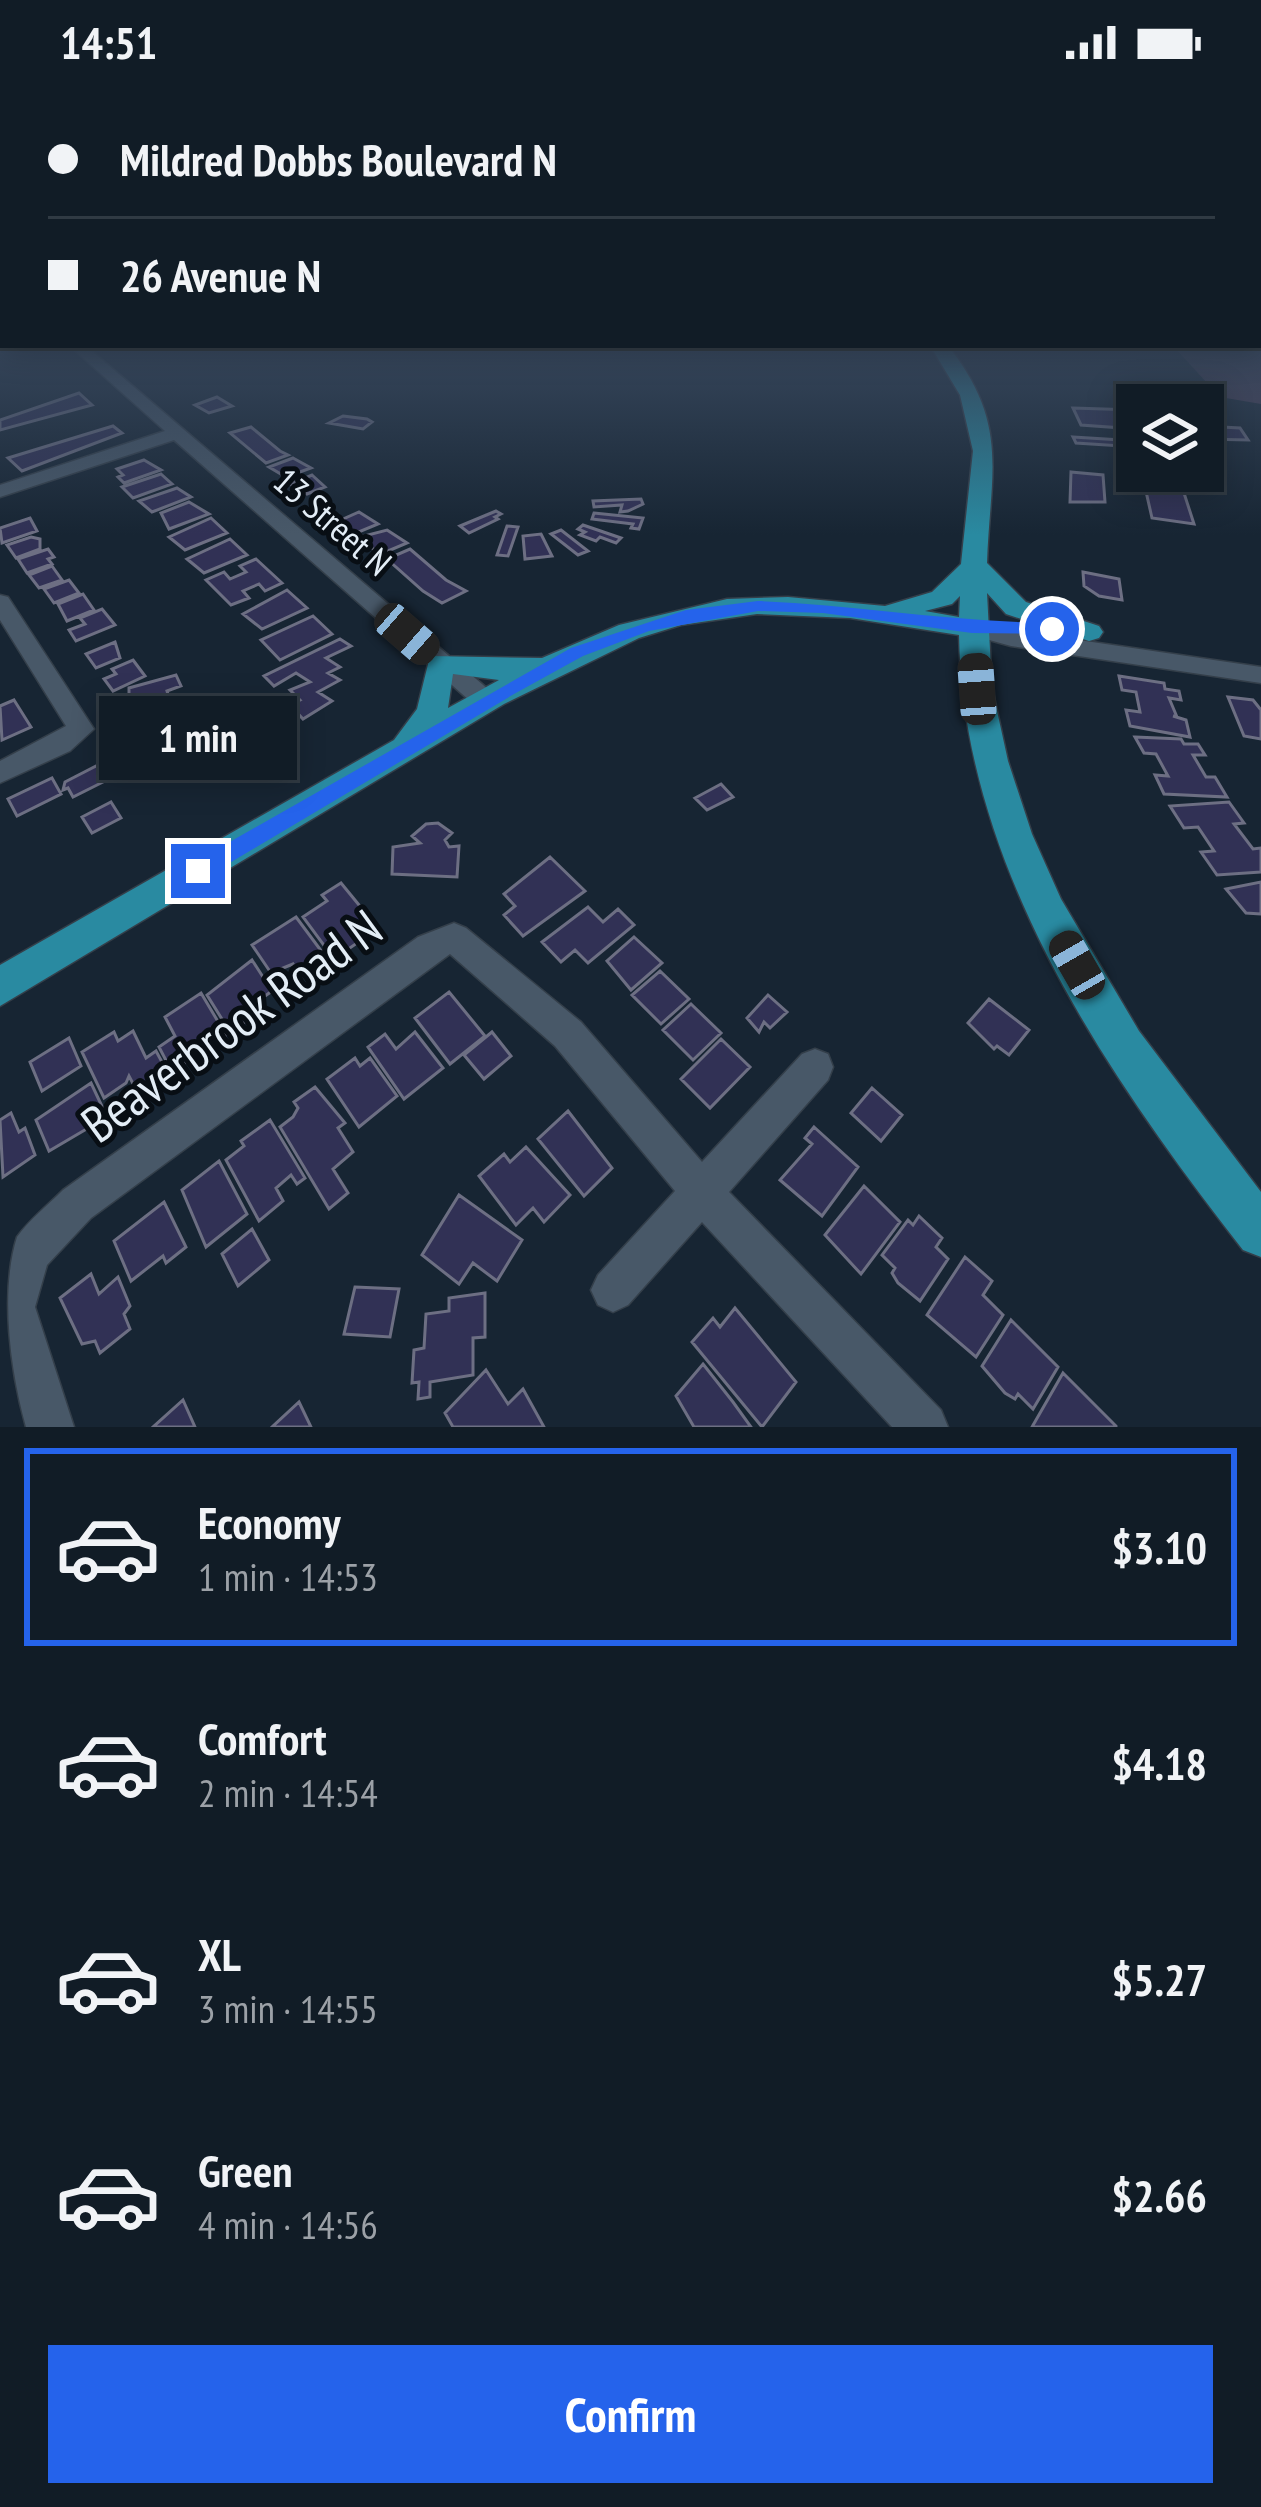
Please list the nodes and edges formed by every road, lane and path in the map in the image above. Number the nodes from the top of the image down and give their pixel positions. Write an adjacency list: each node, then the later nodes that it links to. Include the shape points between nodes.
1 (150, 410): 3 (street, 13 Street N)
2 (969, 410): 5 (main road)
3 (177, 433): 4 (street); 11 (street, 13 Street N)
4 (0, 491)
5 (975, 565): 7 (main road, via 942,598); 8 (main road); 9 (main road, via 1016,608)
6 (1, 607): 17 (street, via 81,728)
7 (876, 615): 8 (main road); 12 (main road, via 724,609 643,628); 14 (main road, via 943,646)
8 (972, 628): 9 (street); 13 (street); 14 (main road)
9 (1089, 632): 10 (street)
10 (1261, 660)
11 (440, 663): 12 (main road, via 502,670); 15 (street, 13 Street N); 16 (main road, via 432,712)
12 (556, 663): 15 (main road)
13 (1261, 675)
14 (977, 689): 21 (main road, via 1005,803 1060,935 1159,1098)
15 (487, 702): 16 (main road)
16 (397, 755): 18 (main road)
17 (0, 773)
18 (0, 987)
19 (815, 1066): 20 (street)
20 (703, 1194): 22 (street); 23 (street, Beaverbrook Road N, via 568,1034 454,938 430,947 77,1204 30,1253 13,1307); 24 (street, Beaverbrook Road N)
21 (1261, 1232)
22 (614, 1290)
23 (50, 1427)
24 (924, 1427)

